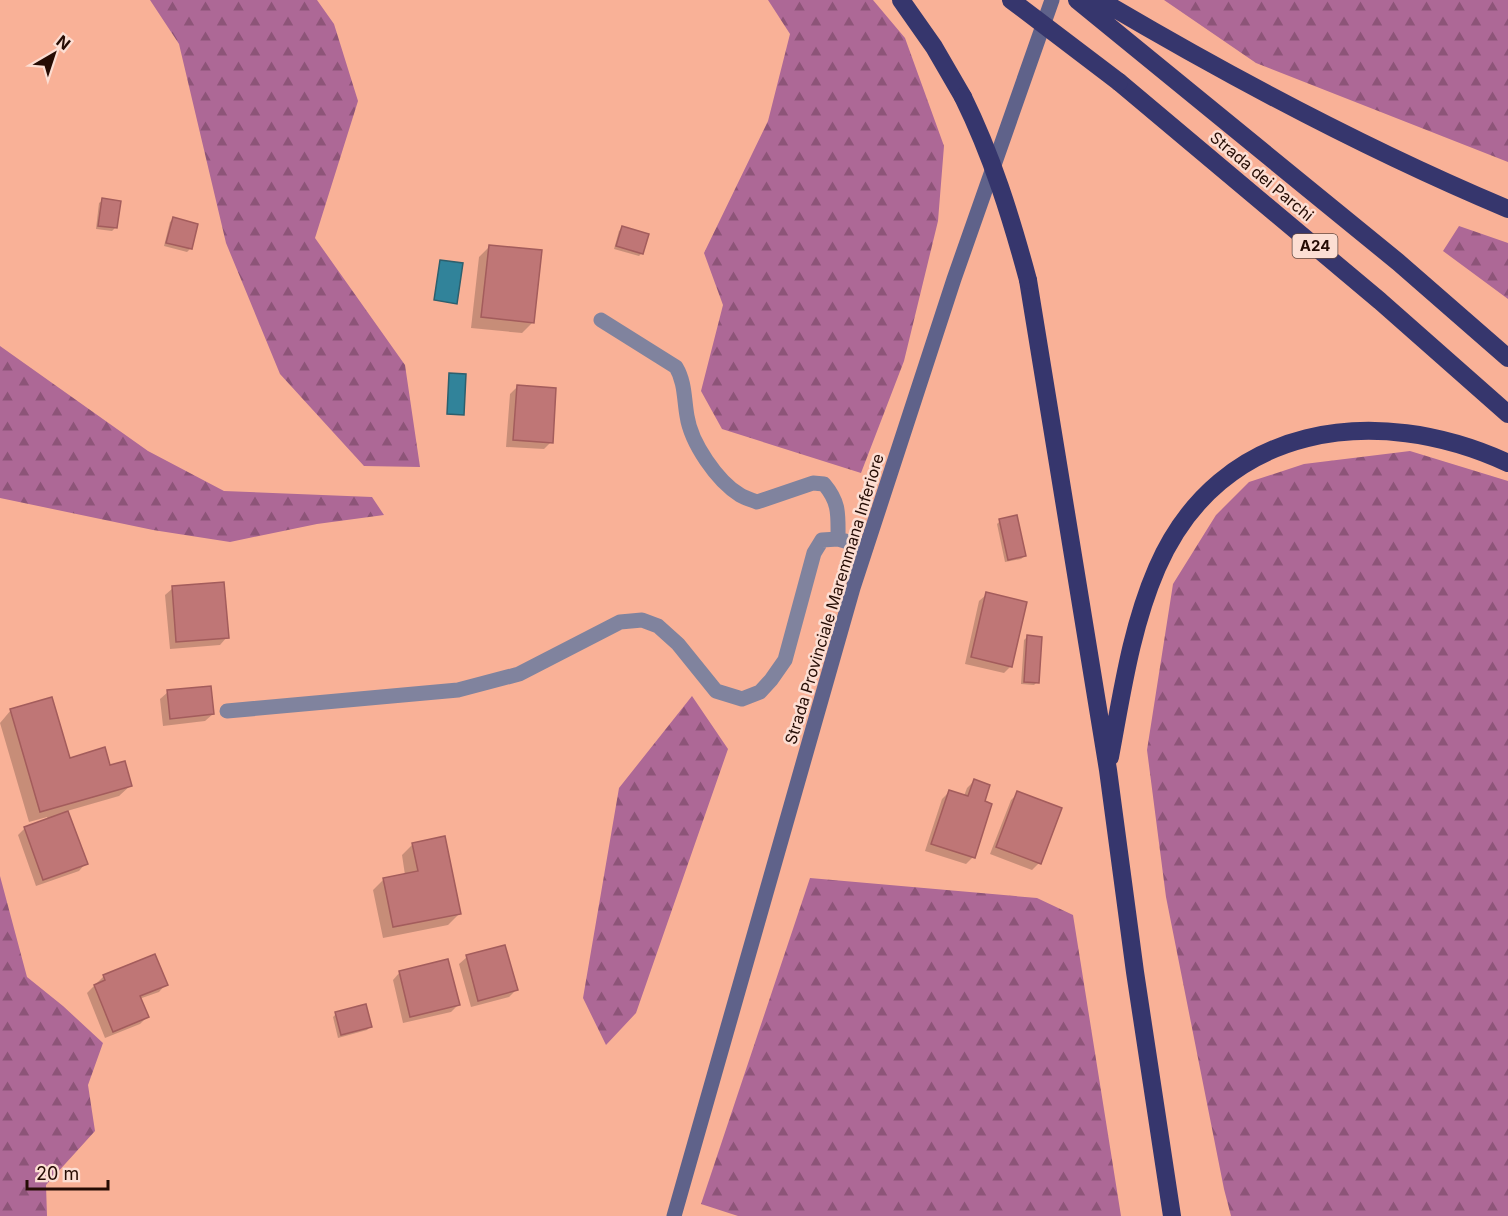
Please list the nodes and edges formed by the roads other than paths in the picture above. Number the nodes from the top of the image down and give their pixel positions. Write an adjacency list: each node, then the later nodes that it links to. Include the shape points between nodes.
1 (901, 0): 14 (highway, bridge, via 963,97 1006,201 1028,280)
2 (1011, 0): 9 (highway, Strada dei Parchi / A24, bridge, via 1119,82)
3 (1052, 0): 12 (main road, Strada Provinciale Maremmana Inferiore)
4 (1077, 0): 8 (highway, Strada dei Parchi / A24, via 1398,262)
5 (1100, 0): 6 (highway, via 1320,122)
6 (1508, 209)
7 (602, 320): 11 (lane, via 676,367 682,377 687,418 696,444 725,482 740,495 757,502 813,483 824,484 835,496)
8 (1508, 358)
9 (1508, 414)
10 (1508, 462): 14 (highway, via 1466,446 1426,437 1384,432 1329,433 1268,451 1227,475 1191,511 1157,567 1133,635)
11 (838, 538): 12 (lane); 13 (lane, via 822,540 814,554 785,660 760,692 742,699 716,691 678,644 658,626 642,620 620,622 519,674 458,690)
12 (866, 547): 15 (main road, Strada Provinciale Maremmana Inferiore)
13 (227, 711)
14 (1108, 770): 16 (highway)
15 (674, 1216)
16 (1172, 1216)

